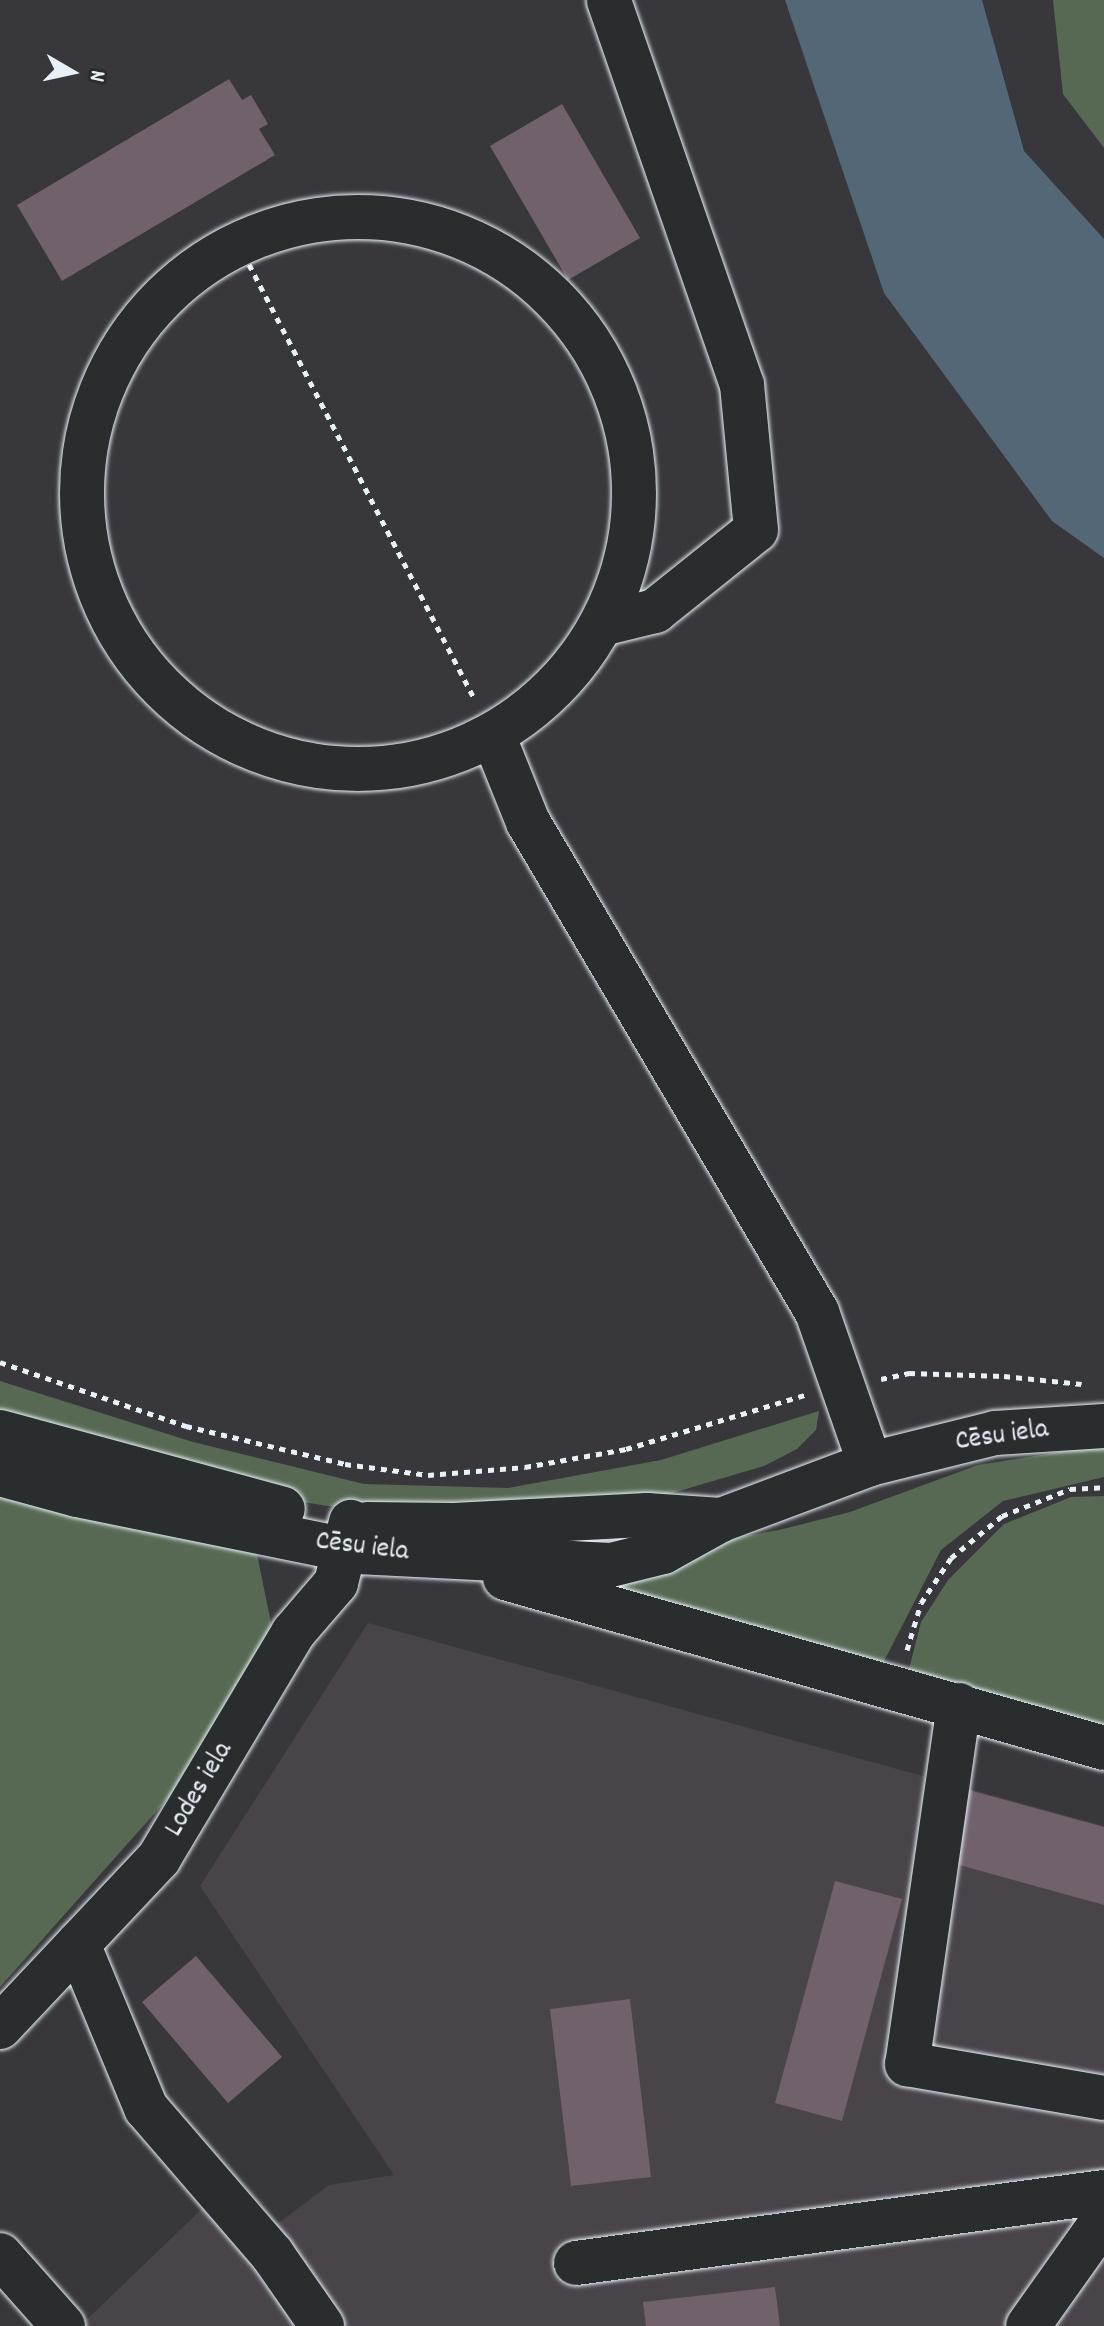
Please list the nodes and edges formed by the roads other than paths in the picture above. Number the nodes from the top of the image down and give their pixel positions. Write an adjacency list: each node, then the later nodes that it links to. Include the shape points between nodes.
1 (609, 0): 2 (street, via 742,385 756,530 655,611)
2 (602, 624): 3 (street, via 569,673 526,714); 3 (street, via 629,552 632,460 619,399 583,331 530,275 463,236 388,217 311,219 238,243 166,292 114,361 84,443 82,529 107,613 156,685 224,738 306,767 393,769 450,756)
3 (493, 735): 6 (street, via 528,822 817,1312)
4 (1104, 1426): 6 (street, Cēsu iela, via 995,1433)
5 (0, 1432): 9 (street, Cēsu iela, via 300,1514)
6 (870, 1464): 8 (street, Cēsu iela)
7 (0, 1474): 9 (street, Cēsu iela, via 77,1495)
8 (721, 1520): 9 (street, Cēsu iela, via 647,1515); 10 (street, Cēsu iela, via 663,1552 611,1565)
9 (349, 1536): 10 (street, Cēsu iela); 13 (street, Lodes iela, via 336,1583 293,1633 159,1858)
10 (426, 1556): 11 (street)
11 (959, 1705): 12 (street); 15 (street, via 907,2064)
12 (1104, 1748)
13 (78, 1944): 14 (street, Lodes iela); 21 (street, via 146,2108 272,2254)
14 (0, 2027)
15 (1104, 2098)
16 (1104, 2192): 19 (street)
17 (1104, 2219): 22 (street)
18 (0, 2255): 20 (street)
19 (576, 2263)
20 (63, 2326)
21 (322, 2326)
22 (1028, 2326)

